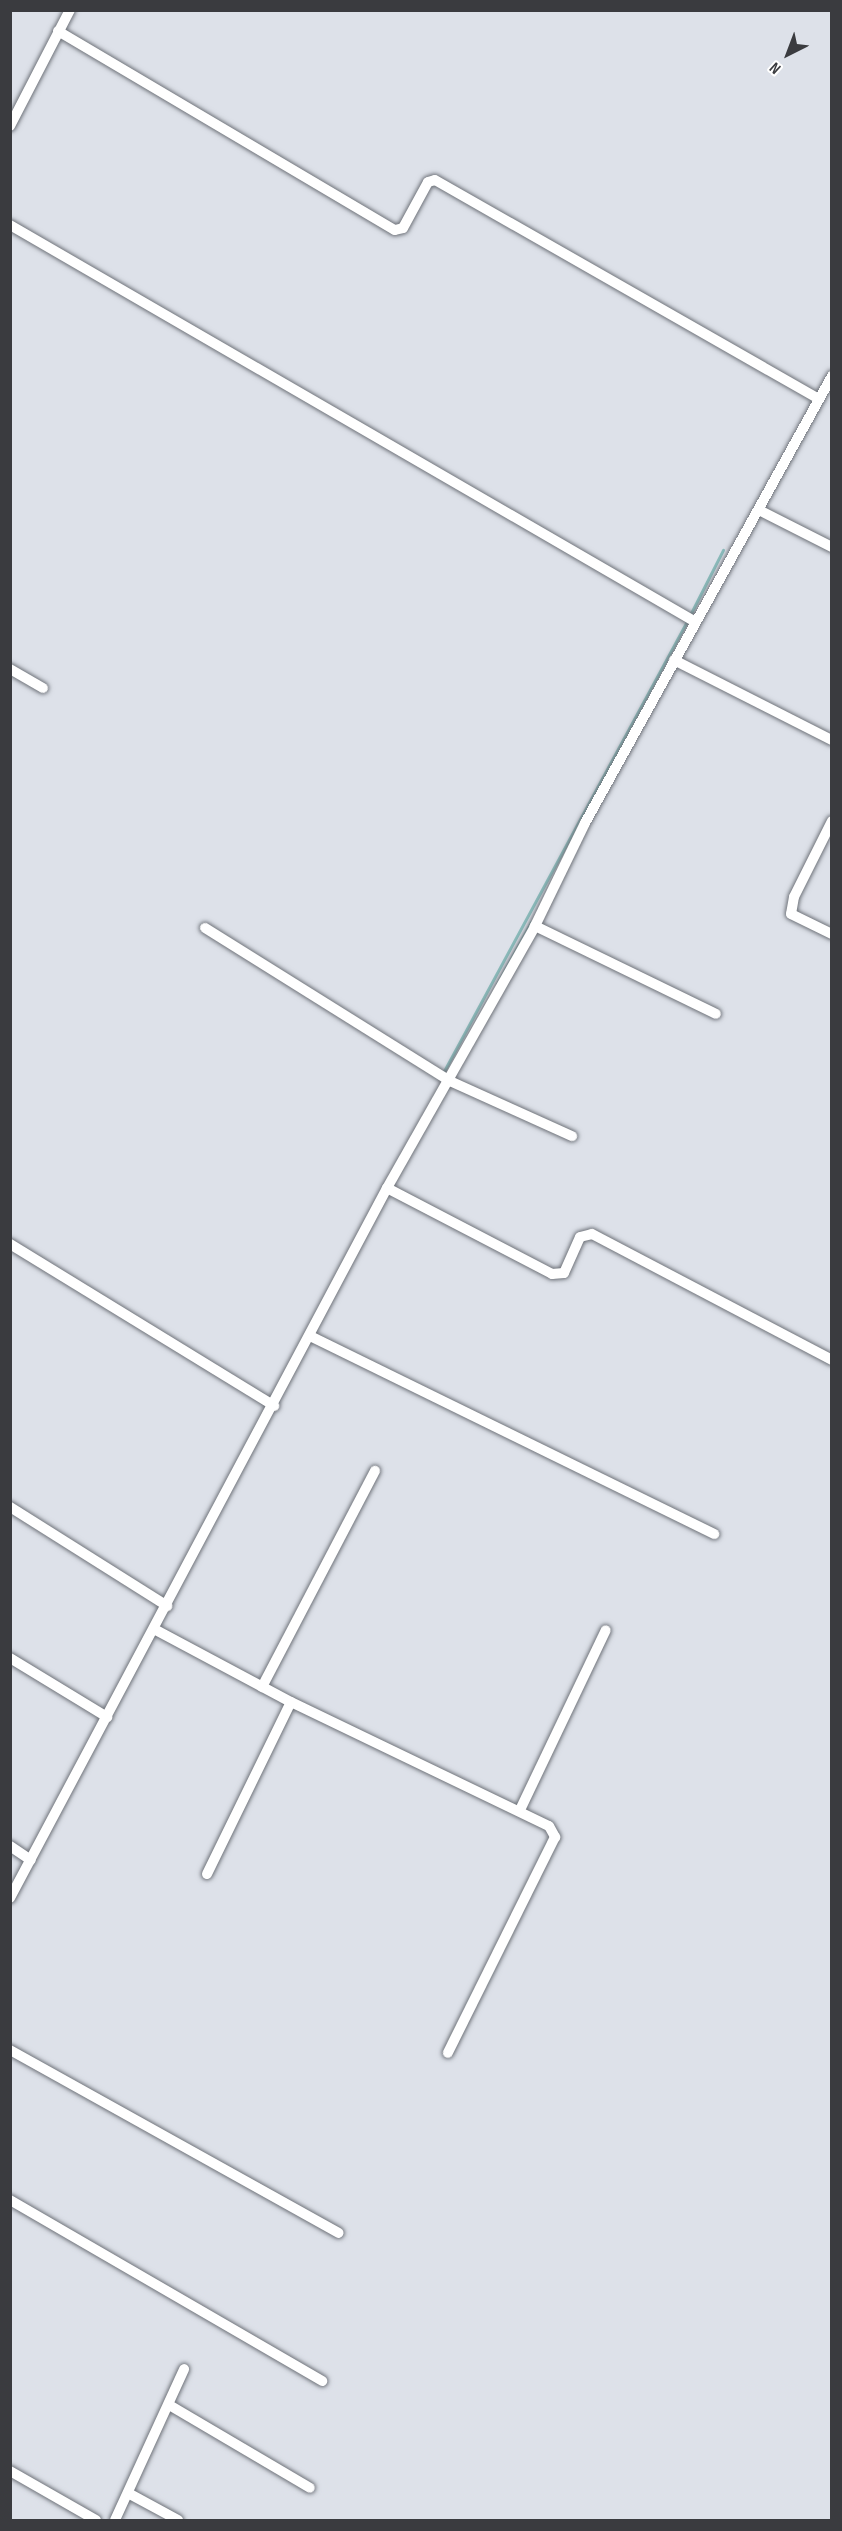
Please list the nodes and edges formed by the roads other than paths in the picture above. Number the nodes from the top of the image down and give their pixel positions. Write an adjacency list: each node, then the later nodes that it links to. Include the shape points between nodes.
1 (70, 10): 2 (street)
2 (58, 31): 3 (street); 6 (street, via 395,230 403,228 428,182 435,180)
3 (11, 123)
4 (10, 225): 9 (street)
5 (831, 376): 6 (street)
6 (819, 399): 7 (street)
7 (761, 511): 8 (street); 9 (street)
8 (831, 547)
9 (694, 621): 10 (street)
10 (674, 660): 13 (street); 15 (street)
11 (10, 669): 12 (street)
12 (43, 688)
13 (831, 740)
14 (831, 821): 17 (street, via 794,897 791,914)
15 (535, 926): 18 (street); 19 (street)
16 (204, 928): 19 (street)
17 (831, 934)
18 (716, 1014)
19 (450, 1081): 20 (street); 21 (street)
20 (572, 1136)
21 (387, 1188): 23 (street); 24 (street, via 552,1274 564,1273 580,1237 592,1234)
22 (10, 1244): 25 (street)
23 (312, 1337): 25 (street); 28 (street)
24 (831, 1360)
25 (274, 1406): 29 (street)
26 (375, 1471): 33 (street)
27 (10, 1507): 29 (street)
28 (714, 1534)
29 (167, 1606): 30 (street)
30 (154, 1629): 33 (street); 35 (street)
31 (606, 1630): 36 (street)
32 (10, 1658): 35 (street)
33 (262, 1687): 34 (street)
34 (291, 1702): 36 (street); 39 (street)
35 (107, 1717): 38 (street)
36 (520, 1810): 42 (street, via 544,1821 555,1837)
37 (10, 1846): 38 (street)
38 (31, 1860): 40 (street)
39 (207, 1874)
40 (10, 1898)
41 (10, 2050): 44 (street)
42 (448, 2053)
43 (10, 2200): 46 (street)
44 (339, 2233)
45 (184, 2369): 47 (street)
46 (322, 2381)
47 (171, 2406): 49 (street); 50 (street)
48 (10, 2471): 51 (street)
49 (310, 2488)
50 (128, 2493): 52 (street); 53 (street)
51 (96, 2520)
52 (115, 2520)
53 (178, 2520)

